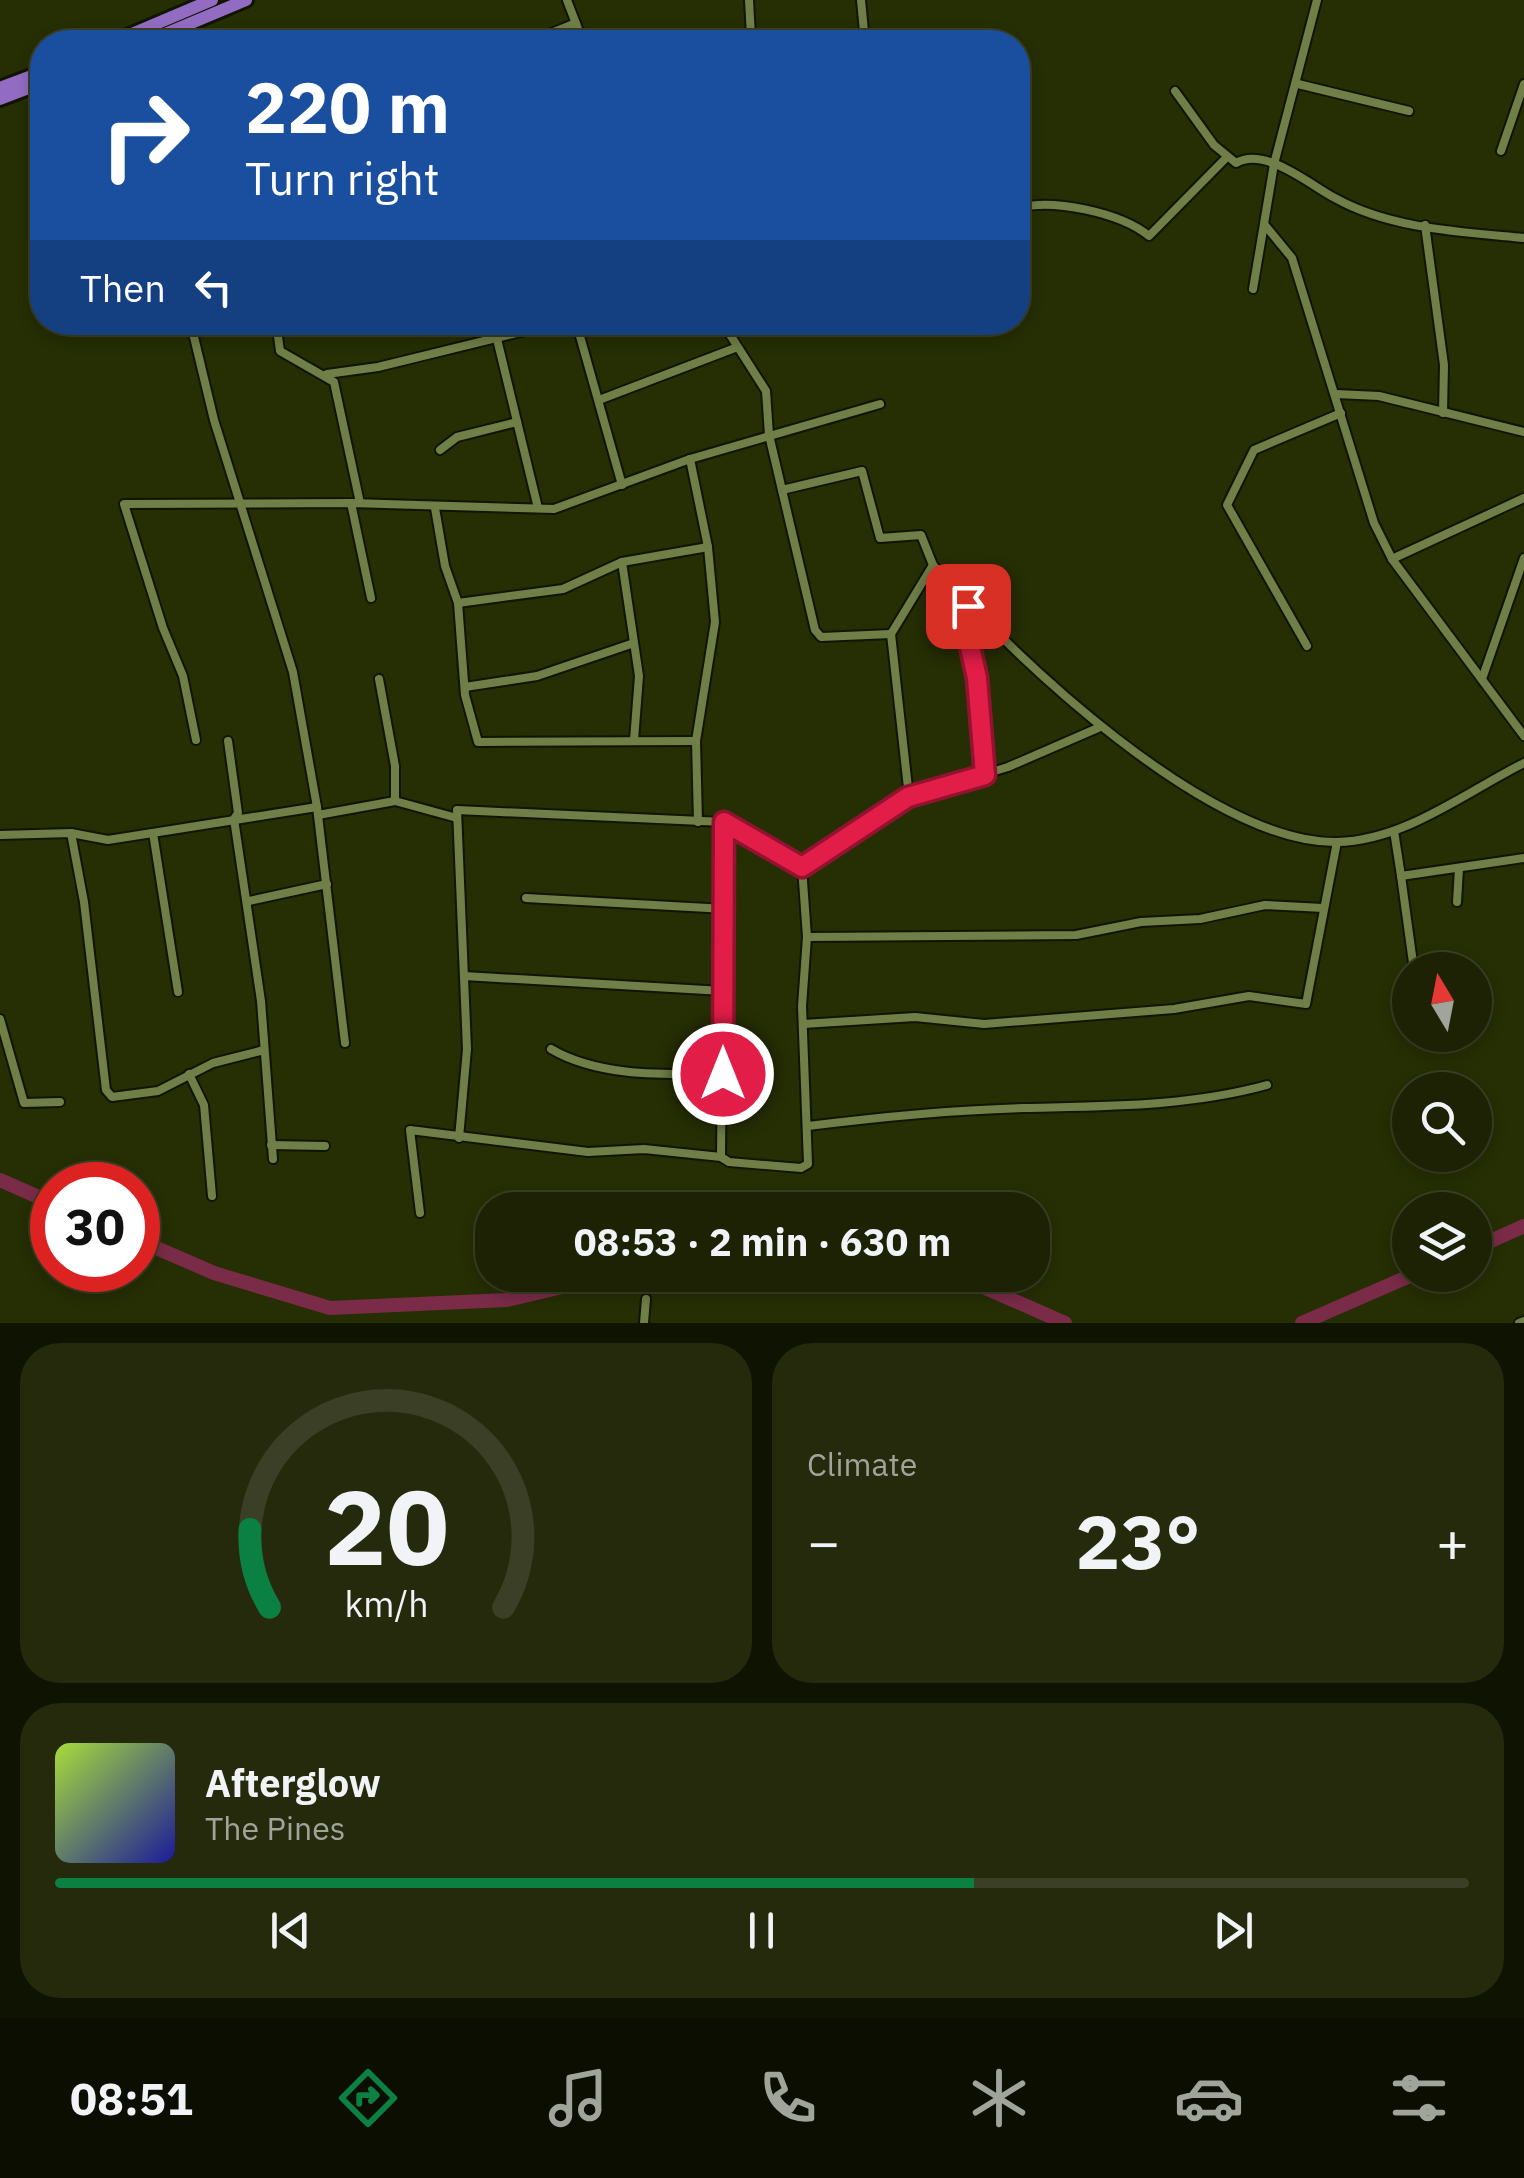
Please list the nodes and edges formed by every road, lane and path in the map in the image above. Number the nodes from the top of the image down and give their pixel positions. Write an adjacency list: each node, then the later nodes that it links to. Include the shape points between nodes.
1 (212, 0): 8 (highway)
2 (246, 0): 9 (highway)
3 (567, 0): 7 (street)
4 (749, 0): 12 (street)
5 (861, 0): 13 (street)
6 (1317, 0): 15 (street)
7 (576, 22): 10 (street); 11 (street)
8 (141, 30)
9 (175, 30)
10 (557, 30)
11 (579, 30)
12 (752, 30)
13 (864, 30)
14 (30, 77): 17 (highway)
15 (1298, 84): 21 (street); 24 (street)
16 (1524, 84): 22 (street)
17 (0, 88)
18 (30, 88): 20 (highway)
19 (1175, 92): 23 (street)
20 (0, 99)
21 (1409, 111)
22 (1501, 151)
23 (1226, 158): 24 (street); 25 (street, via 1149,236 1137,226 1070,208)
24 (1274, 164): 26 (street); 27 (street, via 1338,200)
25 (1030, 208)
26 (1264, 224): 29 (street); 38 (street, via 1292,258)
27 (1425, 225): 28 (street); 42 (street, via 1444,365)
28 (1524, 238)
29 (1253, 289)
30 (193, 335): 51 (street)
31 (278, 335): 37 (street, via 280,352)
32 (512, 335): 35 (street)
33 (580, 335): 39 (street)
34 (728, 335): 36 (street)
35 (497, 339): 37 (street); 43 (street)
36 (735, 348): 39 (street); 45 (street, via 766,390)
37 (327, 374): 52 (street, via 334,382)
38 (1336, 394): 41 (street); 42 (street, via 1379,396)
39 (599, 400): 48 (street)
40 (880, 404): 45 (street)
41 (1341, 413): 57 (street, via 1374,523); 65 (street, via 1254,450 1227,504)
42 (1443, 413): 44 (street)
43 (517, 422): 46 (street, via 457,437); 54 (street)
44 (1524, 432)
45 (769, 434): 47 (street); 49 (street)
46 (440, 450)
47 (690, 458): 48 (street); 55 (street)
48 (622, 485): 54 (street, via 554,509)
49 (782, 490): 59 (street, via 862,472 880,538 920,535); 63 (street, via 815,630 821,637)
50 (1524, 498): 57 (street)
51 (239, 501): 52 (street); 71 (street, via 124,504 182,676); 79 (street, via 293,672)
52 (356, 503): 53 (street); 60 (street)
53 (435, 508): 54 (street); 61 (street)
54 (538, 508)
55 (708, 547): 58 (street); 74 (street, via 715,622)
56 (1524, 558): 66 (street)
57 (1392, 559): 66 (street)
58 (622, 562): 61 (street, via 563,589); 64 (street)
59 (933, 565): 62 (street); 63 (street)
60 (372, 598)
61 (458, 603): 68 (street)
62 (968, 606): 69 (street); 76 (street)
63 (890, 634): 77 (street)
64 (634, 643): 68 (street, via 537,676); 72 (street)
65 (1308, 646)
66 (1482, 678): 70 (street)
67 (379, 679): 78 (street)
68 (464, 688): 72 (street, via 478,742)
69 (1098, 728): 76 (street); 88 (street, via 1234,813)
70 (1524, 736)
71 (196, 740)
72 (634, 740): 74 (street)
73 (228, 741): 81 (street)
74 (696, 741): 82 (street)
75 (1524, 763): 84 (street)
76 (985, 775): 77 (street)
77 (908, 797): 90 (street)
78 (395, 802): 79 (street); 80 (street)
79 (317, 811): 81 (street); 93 (street)
80 (457, 818): 82 (street, via 457,810); 101 (street)
81 (234, 819): 86 (street); 95 (street)
82 (698, 822): 83 (street)
83 (724, 822): 90 (street); 97 (street)
84 (1394, 831): 88 (street); 92 (street)
85 (71, 833): 86 (street, via 108,840); 87 (street); 109 (street, via 106,1090 112,1097 158,1091)
86 (153, 833): 103 (street)
87 (0, 836)
88 (1337, 842): 98 (street)
89 (1524, 858): 91 (street)
90 (802, 867): 99 (street)
91 (1458, 868): 92 (street); 96 (street)
92 (1401, 876): 100 (street)
93 (328, 884): 95 (street); 106 (street)
94 (526, 898): 97 (street)
95 (249, 901): 107 (street)
96 (1457, 902)
97 (726, 908): 102 (street)
98 (1323, 908): 99 (street, via 1265,905 1076,935); 105 (street, via 1306,1004 1249,996 1174,1009 984,1024 915,1017)
99 (808, 938): 105 (street)
100 (1412, 952)
101 (464, 976): 102 (street); 114 (street, via 467,1049)
102 (723, 991): 110 (street)
103 (178, 992)
104 (0, 1019): 112 (street, via 24,1103)
105 (803, 1024): 113 (street)
106 (346, 1043)
107 (264, 1050): 109 (street); 115 (street)
108 (551, 1050): 110 (street, via 622,1070)
109 (189, 1074): 119 (street, via 204,1106)
110 (723, 1074): 117 (street)
111 (1267, 1085): 113 (street, via 1104,1110 973,1110)
112 (60, 1102)
113 (808, 1126): 117 (street, via 809,1160 800,1168)
114 (459, 1138): 117 (street); 120 (street, via 410,1130)
115 (271, 1145): 116 (street); 118 (street)
116 (325, 1146)
117 (721, 1157)
118 (273, 1158)
119 (212, 1196)
120 (420, 1213)
121 (646, 1299): 122 (street)
122 (644, 1323)

